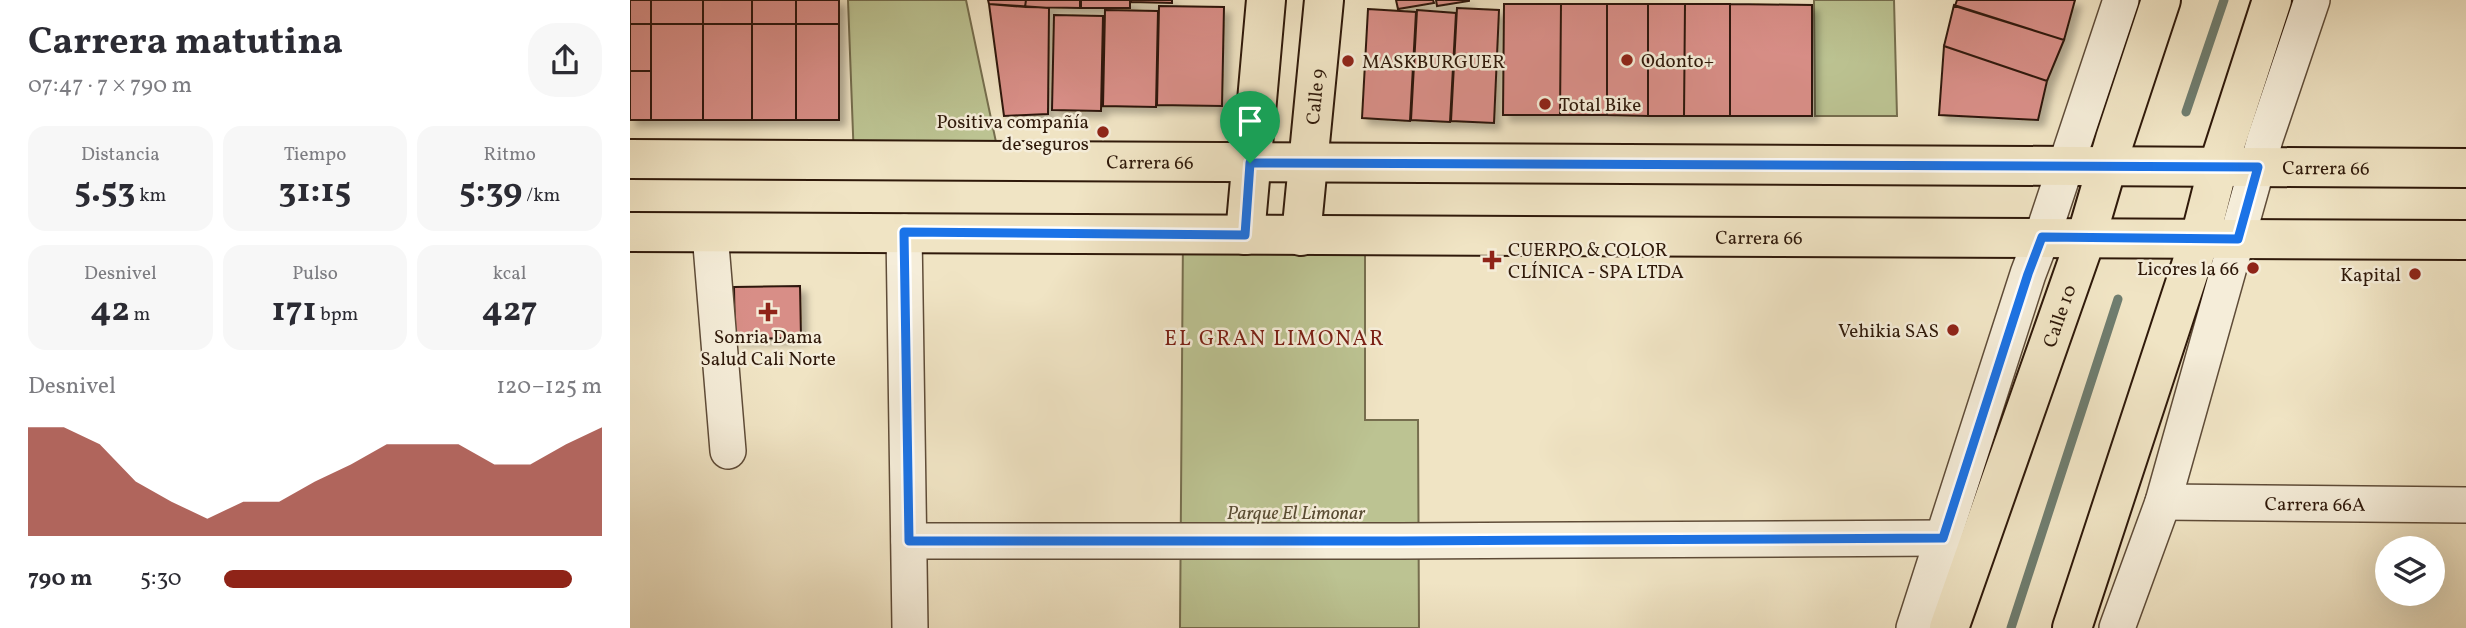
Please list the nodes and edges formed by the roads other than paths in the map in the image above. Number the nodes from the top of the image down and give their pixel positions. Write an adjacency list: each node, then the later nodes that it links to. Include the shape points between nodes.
1 (1266, 0): 8 (main road)
2 (1324, 0): 9 (main road, Calle 9)
3 (2121, 0): 10 (street)
4 (2161, 0): 11 (main road, Calle 10)
5 (2272, 0): 12 (main road)
6 (2312, 0): 13 (street)
7 (630, 159): 8 (main road, Carrera 66)
8 (1250, 163): 9 (main road, Carrera 66); 18 (main road)
9 (1308, 163): 10 (main road, Carrera 66); 19 (main road, Calle 9)
10 (2066, 166): 11 (main road, Carrera 66); 20 (street)
11 (2108, 166): 12 (main road, Carrera 66); 21 (main road, Calle 10)
12 (2218, 167): 13 (main road, Carrera 66); 22 (main road)
13 (2258, 167): 14 (main road, Carrera 66); 23 (street)
14 (2466, 168)
15 (630, 232): 17 (main road, Carrera 66)
16 (904, 232): 17 (main road, Carrera 66); 18 (main road, Carrera 66); 29 (street)
17 (710, 233): 25 (street)
18 (1245, 235): 19 (main road, Carrera 66)
19 (1301, 236): 20 (main road, Carrera 66)
20 (2042, 237): 21 (main road, Carrera 66); 28 (street)
21 (2086, 238): 22 (main road, Carrera 66); 32 (main road, Calle 10)
22 (2200, 238): 23 (main road, Carrera 66); 33 (main road)
23 (2238, 239): 24 (main road, Carrera 66); 26 (street)
24 (2466, 240)
25 (728, 451)
26 (2163, 502): 27 (street, Carrera 66A); 34 (street)
27 (2466, 505)
28 (1943, 538): 29 (street); 31 (street)
29 (909, 541): 30 (street)
30 (910, 628)
31 (1914, 628)
32 (1949, 628)
33 (2072, 628)
34 (2118, 628)

